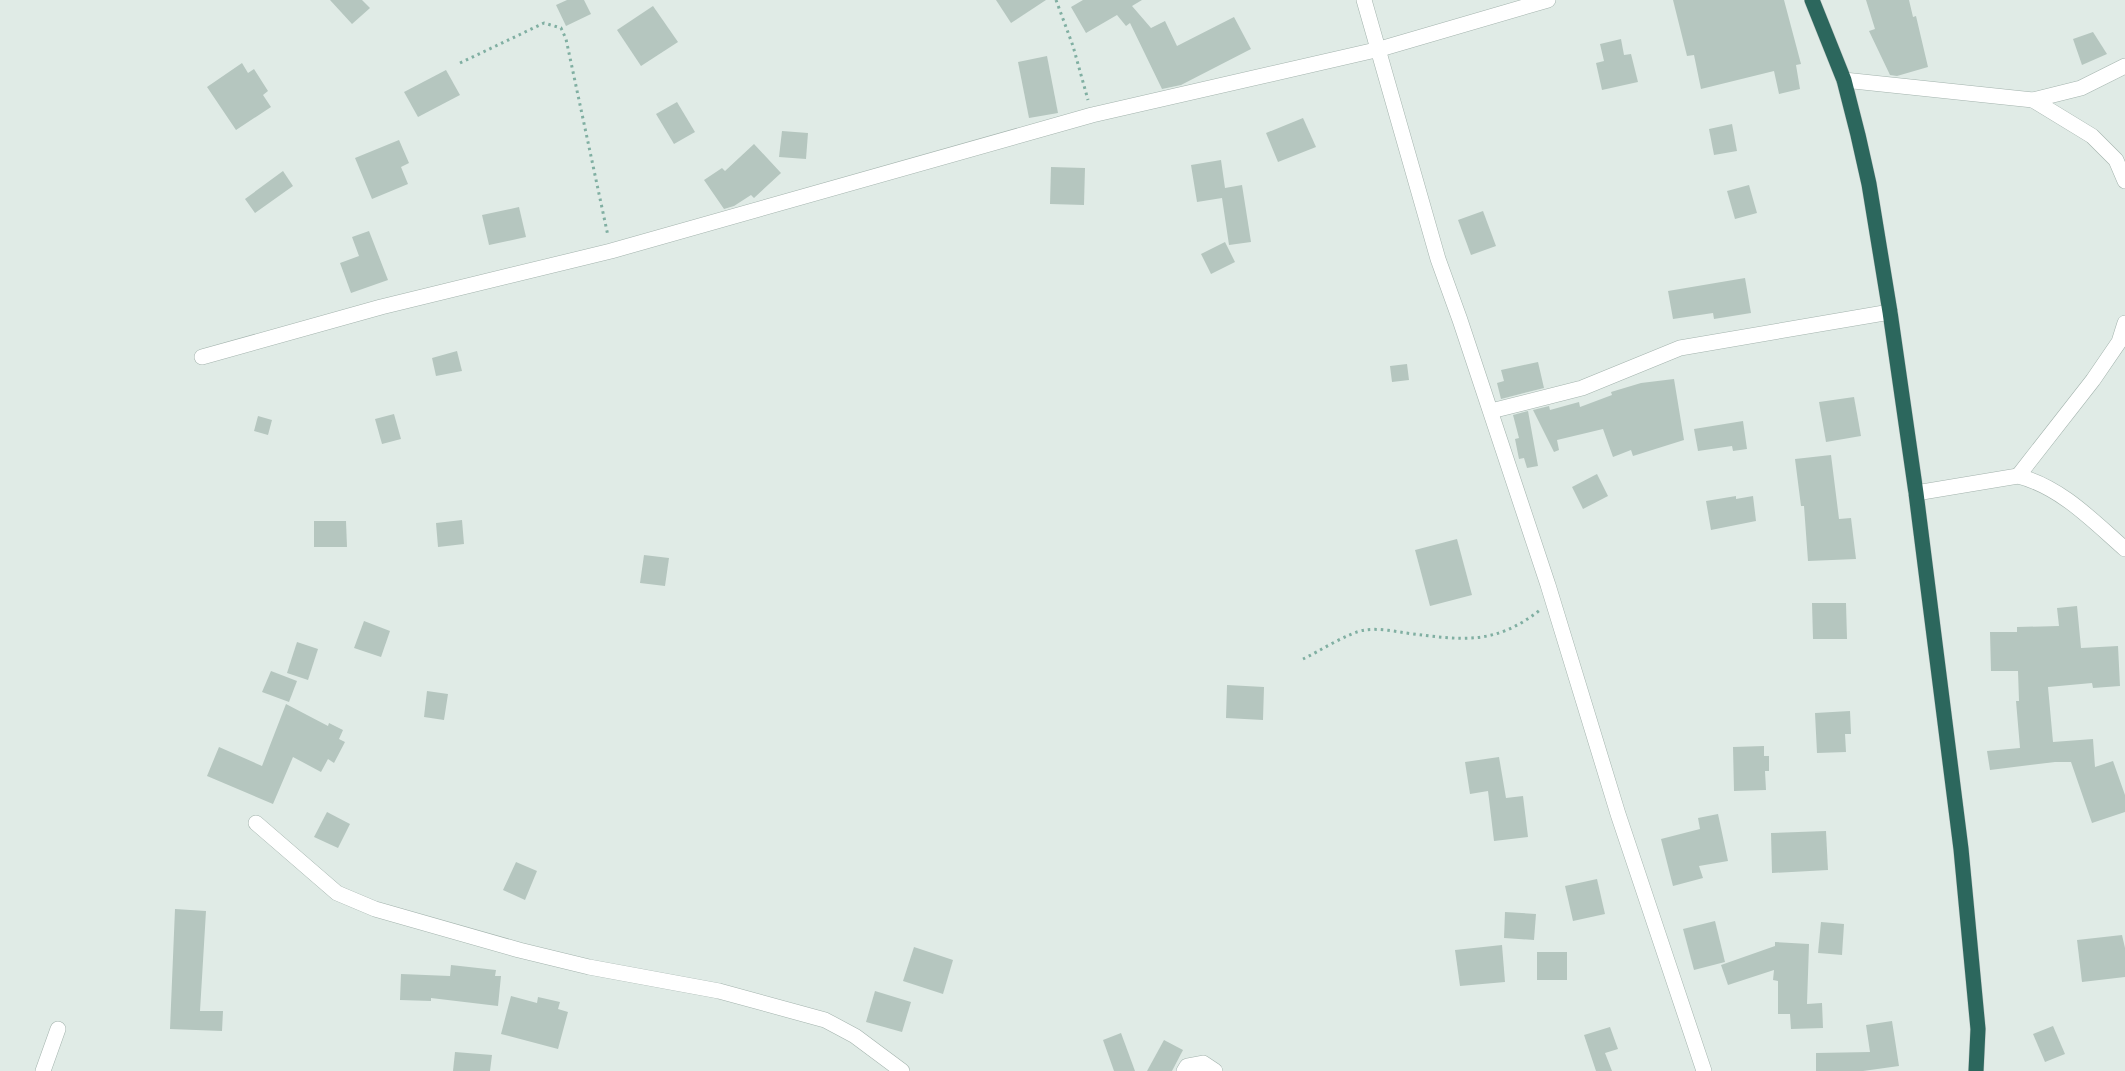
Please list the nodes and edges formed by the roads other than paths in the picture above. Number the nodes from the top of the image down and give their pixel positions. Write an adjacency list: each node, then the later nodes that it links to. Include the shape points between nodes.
1 (1364, 0): 4 (street)
2 (1548, 0): 4 (street)
3 (1812, 0): 6 (highway)
4 (1380, 49): 11 (street, via 1092,115 611,251 381,307); 12 (street, via 1433,242)
5 (2125, 66): 7 (street, via 2081,88)
6 (1844, 80): 7 (street); 9 (highway, via 1869,184)
7 (2033, 100): 8 (street, via 2092,136 2116,160)
8 (2125, 181)
9 (1890, 312): 12 (street, via 1680,348 1582,388); 14 (highway)
10 (2125, 323): 13 (street, via 2119,342 2093,380)
11 (202, 357)
12 (1491, 411): 22 (street, via 1618,814)
13 (2018, 476): 14 (street); 15 (street, via 2034,480 2070,501)
14 (1916, 493): 23 (highway, via 1972,952 1978,1029)
15 (2125, 549)
16 (256, 823): 19 (street, via 337,893 374,909 519,950 718,991 825,1020 855,1036)
17 (58, 1029): 18 (street)
18 (43, 1071)
19 (902, 1071)
20 (1184, 1071): 21 (street, via 1187,1066 1203,1063)
21 (1215, 1071)
22 (1704, 1071)
23 (1976, 1071)

